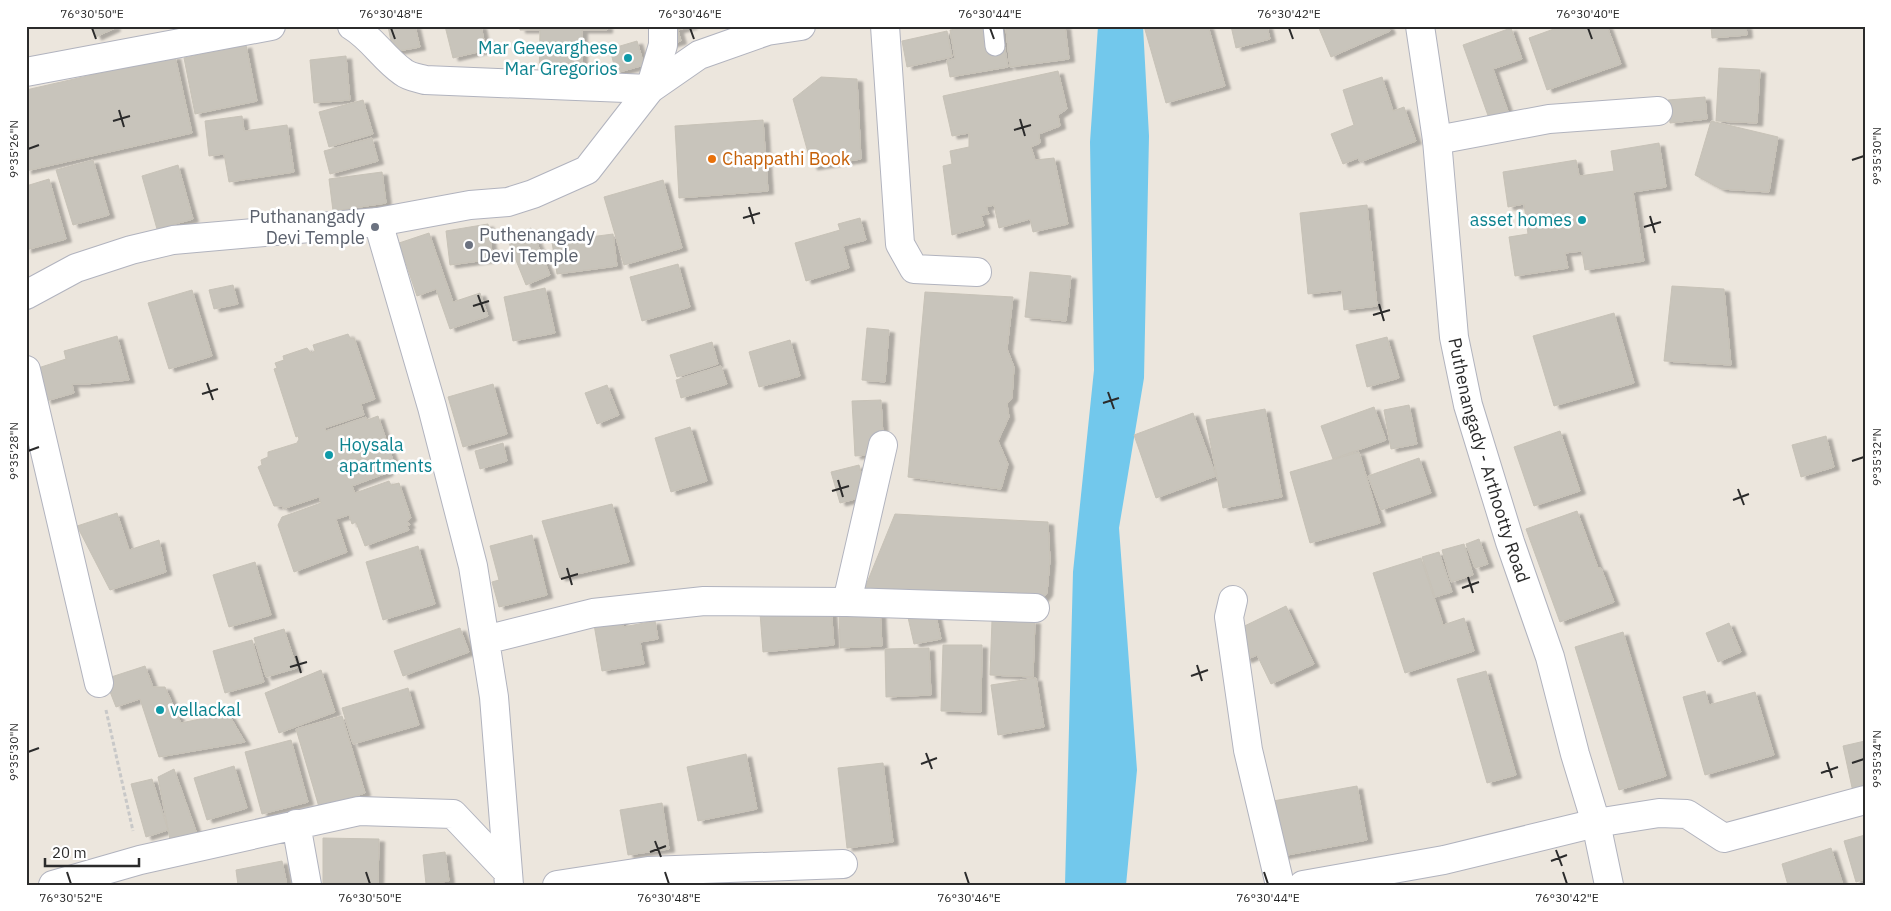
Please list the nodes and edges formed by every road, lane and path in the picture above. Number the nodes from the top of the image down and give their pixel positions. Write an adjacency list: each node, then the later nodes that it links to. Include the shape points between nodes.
1 (271, 26): 8 (street)
2 (352, 26): 11 (street, via 404,74 425,80)
3 (663, 26): 11 (street, via 663,45)
4 (801, 26): 11 (street, via 767,31 699,55)
5 (885, 26): 15 (street, via 900,244 914,269)
6 (993, 26): 9 (lane)
7 (1420, 26): 13 (street, Puthenangady - Arthootty Road)
8 (182, 34): 10 (street)
9 (995, 46)
10 (26, 72)
11 (650, 89): 14 (street, via 587,170 508,202 470,205)
12 (1658, 110): 13 (street, via 1549,119)
13 (1437, 140): 25 (street, Puthenangady - Arthootty Road, via 1454,337 1468,405 1550,658)
14 (378, 222): 16 (street, via 173,240 76,268); 22 (street, via 432,407 473,566)
15 (976, 272)
16 (26, 295)
17 (26, 370): 23 (street)
18 (883, 445): 20 (street)
19 (1234, 600): 33 (street, via 1229,617 1248,750)
20 (848, 602): 21 (street); 22 (street, via 704,601 593,613)
21 (1035, 608)
22 (485, 640): 29 (street, via 494,697)
23 (99, 682): 27 (path)
24 (1865, 800): 25 (street, via 1724,838 1687,814 1659,813)
25 (1596, 823): 34 (street, via 1444,860); 35 (street, Puthenangady - Arthootty Road)
26 (296, 824): 27 (street); 29 (street, via 359,810 453,814); 31 (street)
27 (140, 860): 30 (street)
28 (843, 864): 32 (street, via 648,871)
29 (508, 878)
30 (53, 885)
31 (308, 885)
32 (557, 885)
33 (1280, 885)
34 (1303, 885)
35 (1609, 885)

